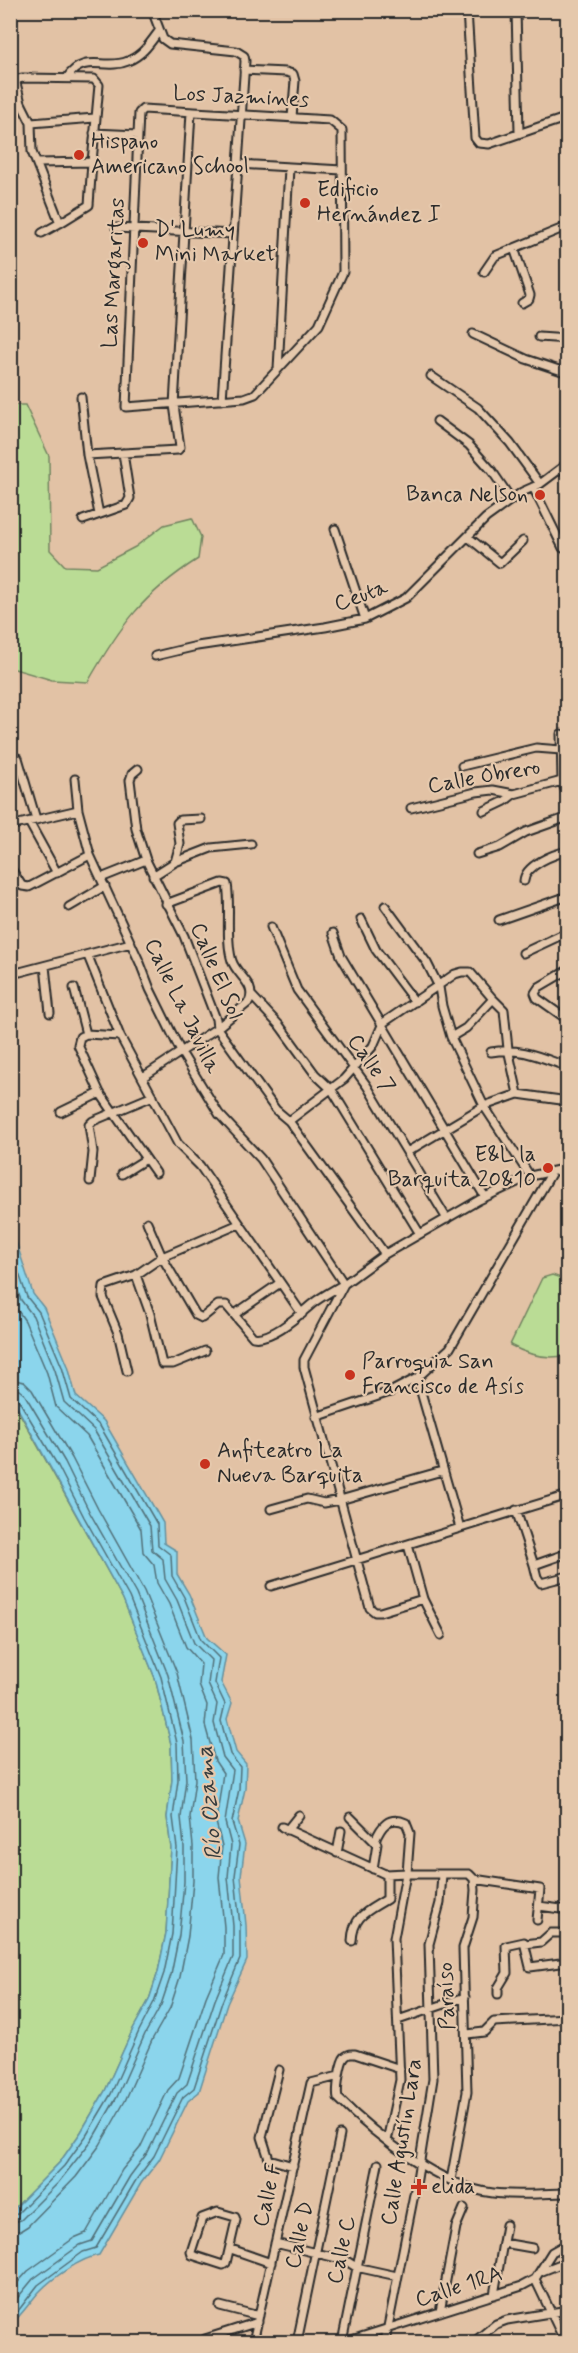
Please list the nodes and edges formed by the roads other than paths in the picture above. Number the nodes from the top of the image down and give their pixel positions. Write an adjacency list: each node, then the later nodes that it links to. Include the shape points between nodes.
1 (152, 10): 6 (street)
2 (467, 10): 16 (street, via 475,138 479,143 489,144)
3 (516, 10): 16 (street)
4 (567, 10): 5 (street)
5 (567, 30)
6 (159, 31): 7 (street, via 170,45 241,52); 8 (street, via 145,51 128,62 92,62 75,67)
7 (244, 70): 11 (street); 12 (street, via 293,74)
8 (67, 78): 14 (street, via 97,81); 15 (street, via 18,79 21,103)
9 (143, 109): 10 (street, Los Jazmines); 18 (street, Las Margaritas, via 139,113)
10 (191, 112): 11 (street, Los Jazmines); 28 (street)
11 (241, 113): 12 (street, Los Jazmines); 21 (street)
12 (292, 117): 23 (street, Los Jazmines, via 336,123 342,130)
13 (567, 117): 16 (street)
14 (95, 118): 15 (street); 17 (street)
15 (31, 123): 20 (street, via 32,152)
16 (519, 132)
17 (94, 133): 18 (street); 19 (street)
18 (138, 135): 27 (street, Las Margaritas)
19 (92, 162): 20 (street); 24 (street, via 90,205)
20 (37, 163): 24 (street)
21 (238, 164): 22 (street); 30 (street)
22 (289, 168): 23 (street); 37 (street)
23 (342, 170): 37 (street, via 344,272 319,325)
24 (60, 223): 29 (street)
25 (567, 226): 31 (street)
26 (116, 228): 27 (street)
27 (135, 229): 28 (street); 42 (street, Las Margaritas, via 125,405)
28 (184, 231): 30 (street); 42 (street)
29 (42, 233)
30 (233, 234): 41 (street)
31 (514, 248): 32 (street, via 492,259); 33 (street, via 530,296)
32 (484, 272)
33 (522, 303)
34 (473, 334): 38 (street)
35 (538, 336): 36 (street)
36 (567, 339)
37 (278, 370): 41 (street, via 255,394)
38 (567, 373)
39 (431, 376): 47 (street, via 478,408 510,443)
40 (81, 397): 45 (street)
41 (222, 400): 42 (street)
42 (174, 405): 44 (street, via 178,450)
43 (437, 421): 48 (street, via 469,444)
44 (123, 453): 45 (street); 49 (street, via 130,498 126,505)
45 (87, 455): 49 (street)
46 (567, 463): 47 (street, Ceuta)
47 (537, 486): 48 (street, Ceuta); 54 (street)
48 (511, 500): 52 (street, Ceuta)
49 (99, 514): 50 (street)
50 (83, 520)
51 (335, 529): 55 (street)
52 (468, 537): 53 (street, via 500,563); 55 (street, Ceuta, via 406,598)
53 (523, 542)
54 (563, 549)
55 (365, 619): 56 (street, Ceuta)
56 (155, 656)
57 (561, 734): 58 (street)
58 (561, 750): 60 (street); 61 (street, via 536,748)
59 (18, 758): 72 (street)
60 (564, 762): 64 (street)
61 (462, 766)
62 (138, 769): 78 (street, Calle El Sol, via 130,780 130,793)
63 (75, 779): 68 (street, Calle La Javilla)
64 (562, 781): 65 (street, Calle Obrero); 66 (street)
65 (514, 794): 67 (street, Calle Obrero, via 476,792); 69 (street)
66 (567, 798)
67 (411, 808)
68 (78, 810): 72 (street); 77 (street, Calle La Javilla)
69 (484, 811)
70 (567, 817): 76 (street)
71 (201, 819): 79 (street, via 177,823 180,844)
72 (32, 820): 73 (street); 81 (street)
73 (10, 826)
74 (251, 844): 79 (street, via 211,848)
75 (567, 851): 84 (street, via 530,868)
76 (477, 854)
77 (90, 855): 81 (street); 83 (street, Calle La Javilla)
78 (146, 860): 82 (street, Calle El Sol); 83 (street)
79 (174, 862): 82 (street)
80 (10, 867): 81 (street, via 25,888)
81 (57, 873)
82 (153, 876): 87 (street, Calle El Sol)
83 (101, 878): 85 (street, Calle La Javilla)
84 (524, 881)
85 (105, 886): 89 (street); 95 (street, Calle La Javilla)
86 (567, 896): 91 (street)
87 (166, 904): 103 (street, via 227,884 232,962 252,989); 109 (street, Calle El Sol, via 184,936)
88 (385, 906): 101 (street, via 427,963)
89 (69, 907)
90 (361, 919): 105 (street, via 376,950)
91 (500, 920)
92 (271, 927): 117 (street, Calle 7, via 297,990)
93 (567, 932): 96 (street)
94 (333, 933): 108 (street, via 341,956)
95 (131, 943): 97 (street); 114 (street, Calle La Javilla)
96 (523, 953)
97 (88, 956): 98 (street); 111 (street)
98 (45, 966): 100 (street); 106 (street)
99 (567, 970): 107 (street, via 535,993)
100 (20, 972)
101 (439, 987): 104 (street, via 455,974 470,972); 105 (street); 112 (street)
102 (74, 988): 110 (street)
103 (252, 996): 109 (street); 119 (street)
104 (493, 999): 112 (street, via 466,1028); 113 (street, via 504,1010)
105 (415, 1002): 108 (street)
106 (50, 1013)
107 (567, 1020)
108 (383, 1023): 117 (street, via 373,1046); 129 (street)
109 (217, 1028): 114 (street); 128 (street, Calle El Sol, via 276,1110)
110 (86, 1034): 111 (street); 120 (street, via 80,1037 78,1045)
111 (120, 1036): 118 (street)
112 (451, 1037): 124 (street)
113 (508, 1049): 115 (street); 116 (street); 121 (street)
114 (181, 1052): 118 (street); 147 (street, Calle La Javilla, via 219,1114 261,1159)
115 (491, 1052)
116 (567, 1067)
117 (353, 1069): 119 (street); 130 (street, Calle 7)
118 (143, 1077): 122 (street)
119 (332, 1090): 128 (street); 142 (street)
120 (100, 1093): 125 (street); 127 (street)
121 (518, 1094): 123 (street); 124 (street)
122 (153, 1096): 127 (street); 141 (street, via 178,1144 200,1166)
123 (567, 1101)
124 (484, 1106): 129 (street); 136 (street)
125 (61, 1112)
126 (567, 1112): 132 (street)
127 (113, 1113): 131 (street); 137 (street, via 89,1125 93,1152)
128 (289, 1121): 143 (street, Calle El Sol)
129 (446, 1130): 130 (street); 138 (street)
130 (407, 1152): 139 (street, Calle 7)
131 (146, 1159): 134 (street); 135 (street)
132 (567, 1168): 133 (street)
133 (552, 1172): 136 (street); 152 (street, via 450,1348)
134 (156, 1173)
135 (122, 1174)
136 (530, 1176): 138 (street)
137 (90, 1181)
138 (485, 1197): 139 (street)
139 (447, 1219): 142 (street)
140 (147, 1222): 144 (street)
141 (239, 1224): 144 (street); 146 (street)
142 (420, 1234): 143 (street)
143 (385, 1254): 147 (street)
144 (162, 1257): 145 (street); 148 (street, via 196,1315 202,1318 222,1304)
145 (136, 1275): 150 (street, via 162,1364); 151 (street, via 104,1286 102,1292)
146 (280, 1283): 148 (street); 149 (street)
147 (344, 1284): 149 (street); 153 (street, via 304,1359)
148 (235, 1314): 149 (street, via 249,1335 258,1338)
149 (302, 1314)
150 (205, 1351)
151 (127, 1371)
152 (417, 1378): 153 (street, via 390,1392); 154 (street)
153 (316, 1417): 156 (street)
154 (442, 1471): 156 (street); 159 (street)
155 (567, 1495): 158 (street)
156 (340, 1500): 157 (street, via 324,1503 307,1499); 162 (street)
157 (271, 1509)
158 (516, 1510): 159 (street); 163 (street)
159 (460, 1528): 160 (street)
160 (408, 1545): 162 (street); 166 (street)
161 (567, 1554): 163 (street)
162 (357, 1558): 165 (street); 166 (street, via 367,1602 375,1612)
163 (534, 1565): 164 (street, via 541,1582)
164 (567, 1576)
165 (271, 1586)
166 (423, 1599): 167 (street)
167 (441, 1635)
168 (299, 1815): 172 (street, via 284,1828)
169 (350, 1817): 171 (street)
170 (341, 1831): 172 (street)
171 (375, 1841): 173 (street, via 378,1847); 174 (street, via 380,1829 391,1821 406,1824 410,1833)
172 (337, 1853): 173 (street)
173 (373, 1869): 175 (street)
174 (407, 1873): 175 (street); 176 (street); 189 (street, via 394,1938)
175 (387, 1874): 182 (street, via 387,1899 359,1917)
176 (442, 1874): 177 (street, via 466,1874); 187 (street, Calle Agustín Lara, via 440,1903 429,1940)
177 (474, 1880): 178 (street, via 540,1889); 186 (street, Paraíso, via 474,1912 463,1948)
178 (539, 1906): 179 (street); 180 (street)
179 (561, 1909)
180 (537, 1920)
181 (564, 1933): 183 (street, via 551,1933 541,1942)
182 (352, 1941)
183 (525, 1944): 184 (street, via 530,1967); 185 (street, via 523,1941 505,1947 507,1973)
184 (567, 1962)
185 (498, 1994)
186 (465, 1997): 187 (street); 190 (street, Paraíso)
187 (433, 2009): 189 (street); 197 (street, Calle Agustín Lara, via 434,2072)
188 (567, 2018): 190 (street, via 494,2022 484,2032)
189 (398, 2020): 191 (street)
190 (467, 2034): 199 (street, Paraíso, via 466,2099)
191 (400, 2069): 193 (street, via 355,2054 343,2059); 195 (street)
192 (279, 2070): 198 (street, via 262,2141 269,2159)
193 (339, 2076): 195 (street, via 338,2098); 198 (street, Calle F, via 311,2084)
194 (340, 2135): 208 (street, Calle D)
195 (387, 2141): 197 (street)
196 (378, 2164): 211 (street, Calle C)
197 (420, 2164): 199 (street); 213 (street, Calle Agustín Lara)
198 (293, 2166): 203 (street, Calle F)
199 (451, 2180): 200 (street, via 494,2193)
200 (567, 2193)
201 (464, 2208): 217 (street, via 456,2227)
202 (506, 2225): 204 (street)
203 (275, 2243): 208 (street); 210 (street, Calle F)
204 (503, 2243): 206 (street); 214 (street)
205 (567, 2243): 212 (street, Calle 1RA, via 552,2252)
206 (532, 2248)
207 (231, 2249): 207 (street, via 223,2265 192,2255 204,2216 218,2212 236,2218); 210 (street)
208 (315, 2253): 211 (street, via 345,2260); 223 (street, Calle D)
209 (567, 2261): 212 (street)
210 (271, 2263): 219 (street, Calle F)
211 (356, 2267): 213 (street); 224 (street, Calle C)
212 (537, 2275): 214 (street, Calle 1RA, via 522,2286); 218 (street)
213 (397, 2276): 220 (street, Calle Agustín Lara)
214 (494, 2295): 217 (street, Calle 1RA)
215 (220, 2306): 219 (street)
216 (567, 2310): 218 (street)
217 (440, 2312): 220 (street, Calle 1RA)
218 (552, 2313): 226 (street, via 496,2324); 227 (street)
219 (258, 2319): 221 (street); 222 (street, Calle F)
220 (387, 2329): 224 (street, Calle 1RA); 225 (street, Calle Agustín Lara)
221 (205, 2339)
222 (253, 2343)
223 (297, 2343)
224 (343, 2343)
225 (385, 2343)
226 (474, 2343)
227 (566, 2343)

